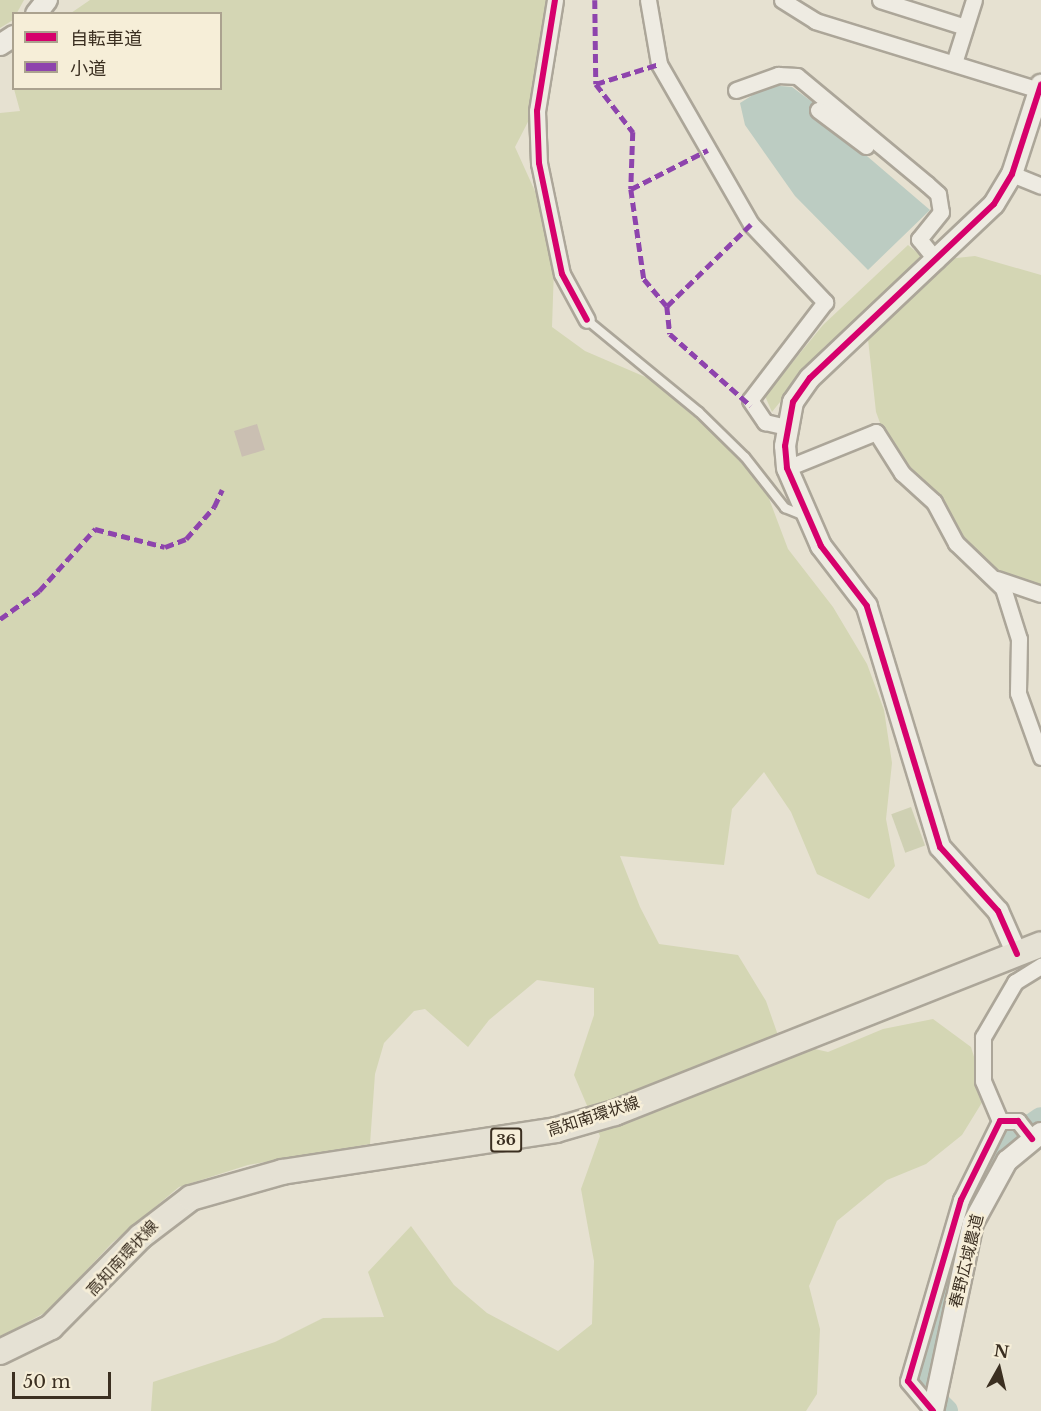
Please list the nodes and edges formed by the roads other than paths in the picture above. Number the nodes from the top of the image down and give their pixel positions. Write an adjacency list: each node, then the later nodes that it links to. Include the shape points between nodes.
1 (47, 0): 7 (street)
2 (555, 0): 17 (street, via 537,111 538,163 562,274)
3 (648, 0): 18 (street, via 659,64 751,224 825,302 750,400 765,422)
4 (782, 0): 9 (street, via 815,21)
5 (880, 0): 8 (street)
6 (974, 0): 8 (street)
7 (38, 12)
8 (965, 27): 9 (street)
9 (954, 63): 10 (street)
10 (1040, 87): 13 (street)
11 (736, 90): 14 (street, via 777,75 797,76)
12 (818, 110): 14 (street, via 922,187)
13 (1012, 174): 15 (street); 16 (street, via 994,204)
14 (927, 184): 16 (street, via 938,194 940,212 919,238)
15 (1041, 186)
16 (937, 261): 18 (street, via 810,378 793,402)
17 (587, 320): 20 (lane, via 699,412 745,457 785,508)
18 (786, 427): 19 (street)
19 (787, 468): 20 (street); 21 (street, via 876,432 902,473 934,502 956,543)
20 (809, 518): 25 (street, via 828,557 867,606 940,847 998,911)
21 (997, 579): 22 (street); 23 (street, via 1019,639 1018,693)
22 (1041, 594)
23 (1041, 758)
24 (1041, 944): 25 (main road, 高知南環状線 / 36)
25 (1017, 954): 29 (main road, 高知南環状線 / 36, via 615,1113 556,1130 282,1172 190,1198 140,1237 51,1328)
26 (1041, 966): 27 (street, via 1015,982 983,1037 983,1081)
27 (1000, 1121): 28 (street, via 1018,1121); 30 (street, via 961,1200 937,1295 914,1347 908,1381)
28 (1034, 1135): 30 (street, 春野広域農道, via 987,1189 973,1223)
29 (0, 1352)
30 (933, 1411)

